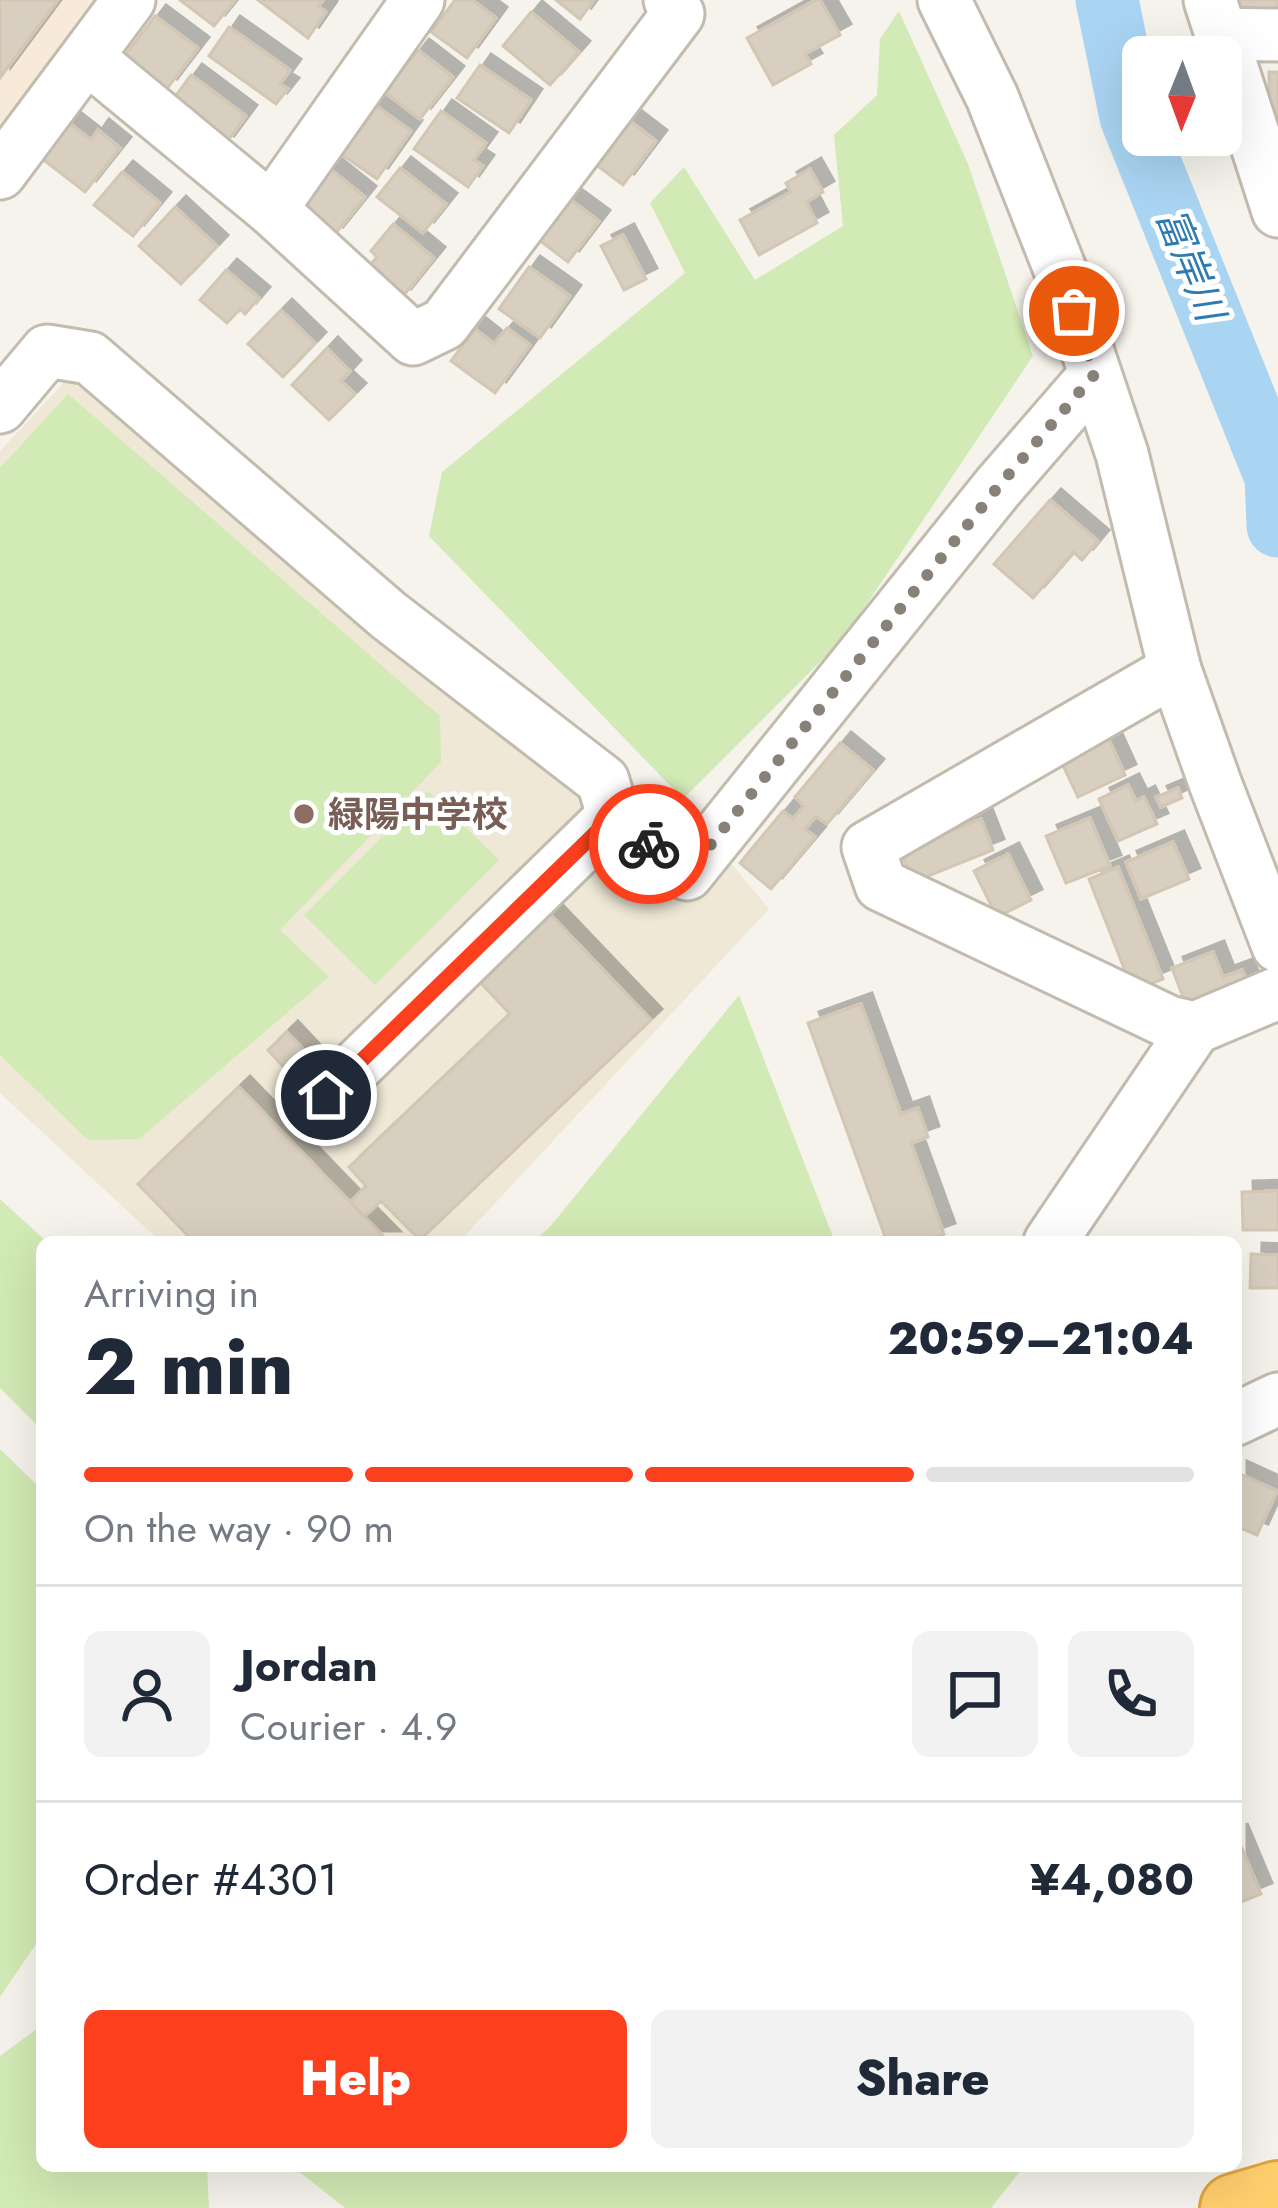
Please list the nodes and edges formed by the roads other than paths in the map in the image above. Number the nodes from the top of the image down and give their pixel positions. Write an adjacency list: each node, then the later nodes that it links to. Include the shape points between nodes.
1 (129, 0): 7 (street)
2 (418, 0): 9 (street)
3 (670, 0): 9 (street, via 678,14 444,324 412,339)
4 (944, 0): 11 (street, via 992,97)
5 (1216, 17): 6 (street); 10 (street)
6 (1278, 35)
7 (88, 58): 8 (street); 9 (street)
8 (0, 172)
9 (271, 209)
10 (1278, 211)
11 (1094, 375): 13 (street, via 1122,454); 14 (street, via 687,874)
12 (0, 407): 14 (street, via 47,352 90,358 388,615 603,781)
13 (1174, 670): 15 (street); 17 (street, via 868,848 880,885)
14 (613, 816): 18 (street)
15 (1278, 946)
16 (1278, 993): 17 (street)
17 (1195, 1028): 19 (street)
18 (326, 1095)
19 (1054, 1236)
20 (1278, 1399): 21 (street)
21 (1242, 1416)
22 (1278, 2195): 23 (highway)
23 (1234, 2208)

